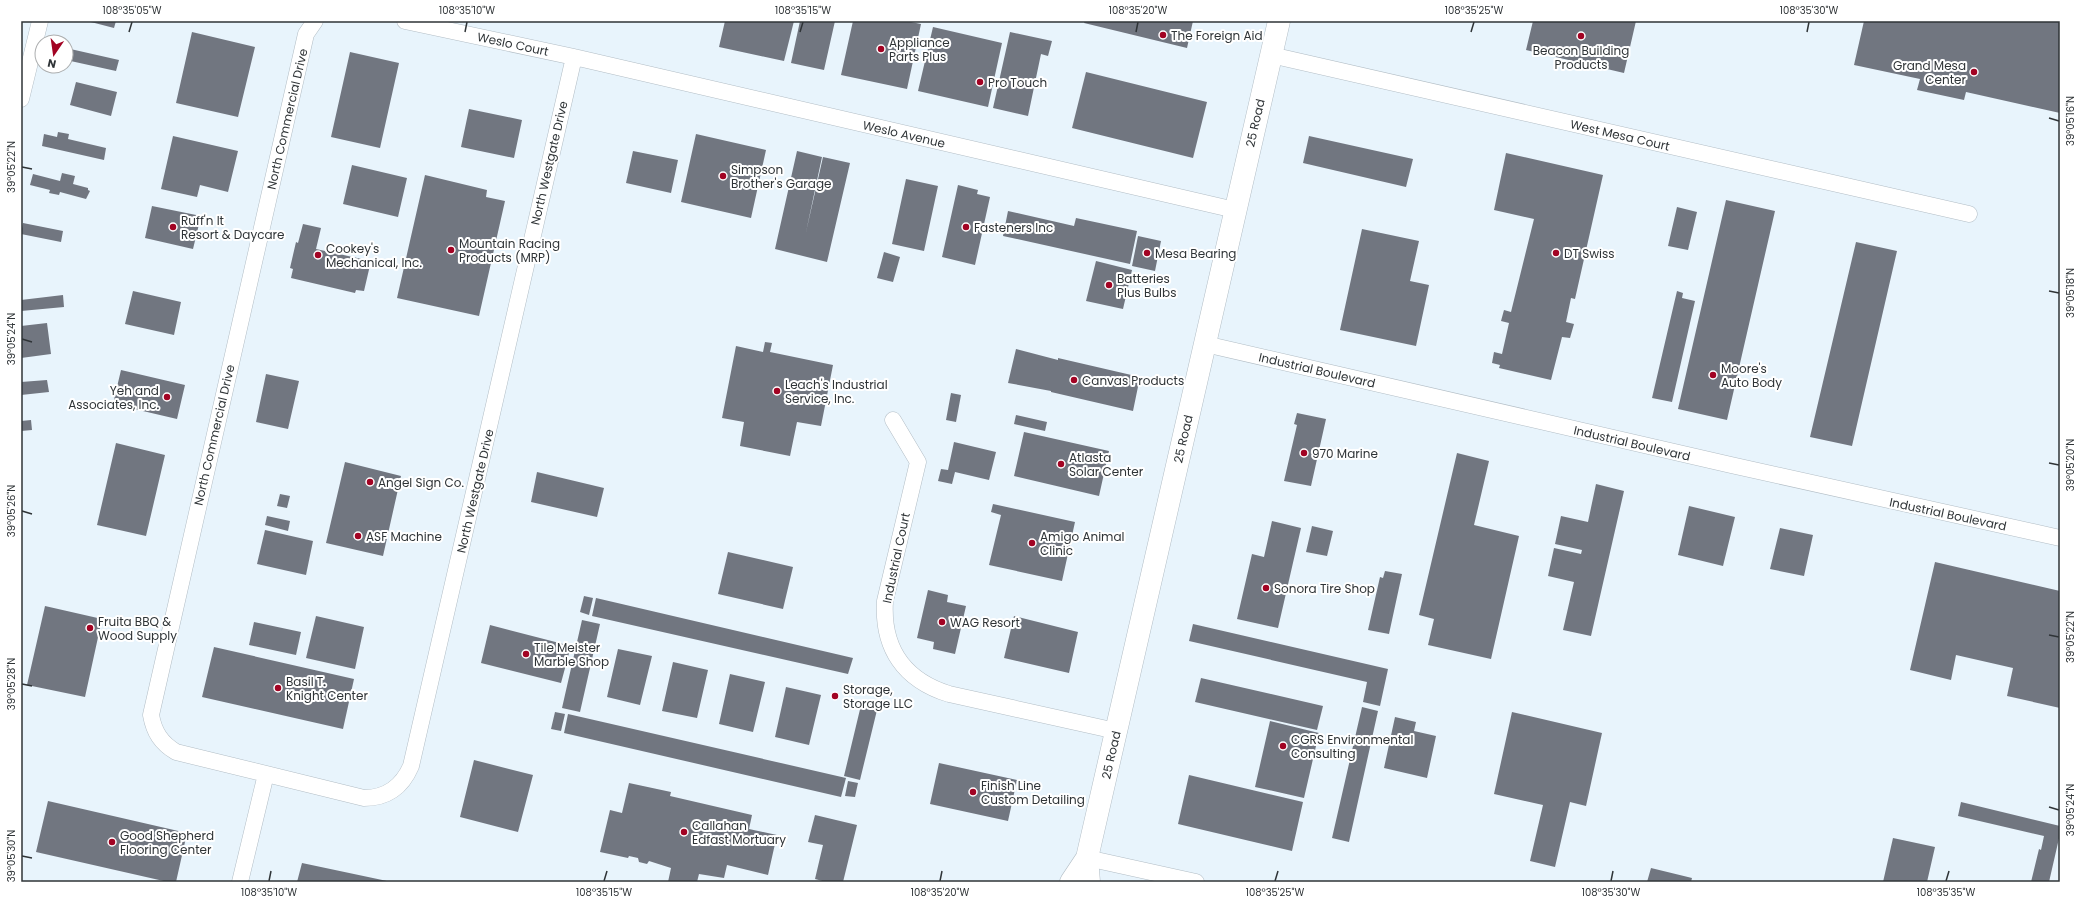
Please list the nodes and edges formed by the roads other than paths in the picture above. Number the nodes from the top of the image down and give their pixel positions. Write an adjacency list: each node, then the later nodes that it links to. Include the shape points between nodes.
1 (40, 21): 8 (street)
2 (315, 21): 15 (street, North Commercial Drive, via 306,34 151,715 156,734 176,752)
3 (405, 21): 5 (street, Weslo Court)
4 (1279, 21): 6 (main road, 25 Road)
5 (426, 24): 7 (street, Weslo Court)
6 (1271, 54): 9 (main road, 25 Road); 10 (street, West Mesa Court)
7 (574, 57): 9 (street, Weslo Avenue); 15 (street, North Westgate Drive, via 412,766 400,785 391,792 374,798 364,798)
8 (21, 99)
9 (1235, 210): 11 (main road, 25 Road)
10 (1969, 214)
11 (1205, 344): 13 (street, Industrial Boulevard); 14 (main road, 25 Road)
12 (893, 420): 14 (street, Industrial Court, via 918,462 885,601 887,637 902,664 923,683 949,694)
13 (2060, 538)
14 (1116, 731): 16 (main road, 25 Road)
15 (266, 774): 17 (street)
16 (1087, 858): 18 (main road, 25 Road); 19 (main road, 25 Road); 20 (street)
17 (240, 882)
18 (1071, 882)
19 (1089, 882)
20 (1196, 882)

